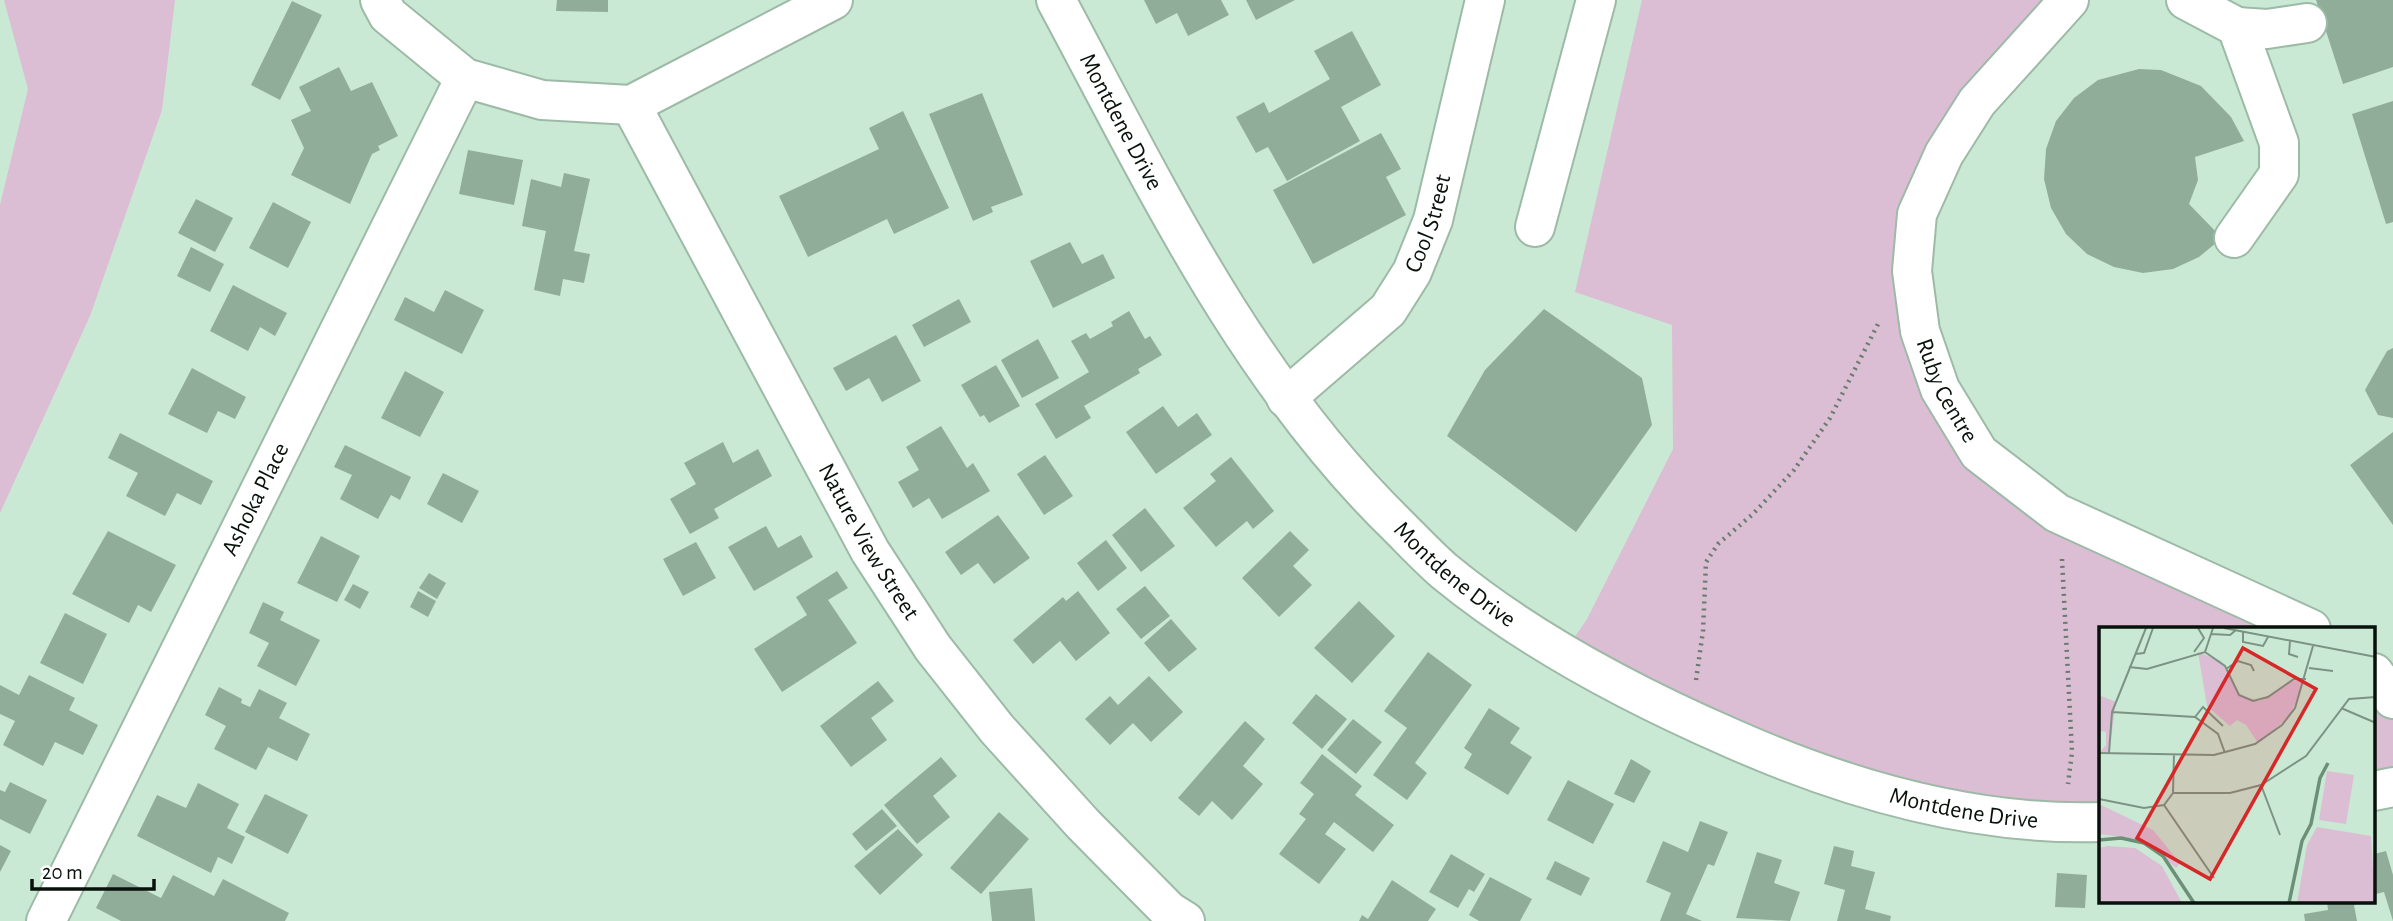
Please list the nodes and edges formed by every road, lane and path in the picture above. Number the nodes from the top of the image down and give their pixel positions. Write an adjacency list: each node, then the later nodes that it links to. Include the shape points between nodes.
1 (380, 0): 10 (street, via 388,15)
2 (833, 0): 11 (street)
3 (1056, 0): 15 (street, Montdene Drive, via 1216,295)
4 (1485, 0): 15 (street, Cool Street, via 1433,220 1412,272 1388,310)
5 (1596, 0): 12 (street)
6 (2069, 0): 16 (street, Ruby Centre, via 1977,102 1944,155 1917,214 1912,271 1920,331 1940,389 1979,453)
7 (2186, 0): 9 (street)
8 (2307, 23): 9 (street, via 2267,29)
9 (2237, 27): 13 (street, via 2279,143 2279,174)
10 (465, 78): 11 (street, via 542,100); 24 (street, Ashoka Place)
11 (631, 105): 23 (street, Nature View Street, via 864,539 933,648 997,729)
12 (1535, 227)
13 (2234, 238)
14 (1880, 320): 20 (path, via 1830,418 1794,470 1718,544 1706,562)
15 (1286, 398): 20 (street, Montdene Drive, via 1356,484 1443,570 1530,634)
16 (2057, 513): 17 (street, Ruby Centre); 21 (path, via 2072,752)
17 (2307, 627)
18 (2376, 676): 19 (street)
19 (2393, 699)
20 (1693, 721): 21 (street, Montdene Drive, via 1757,750 1864,788 1975,815)
21 (2060, 821): 22 (street, Montdene Drive)
22 (2099, 822)
23 (1172, 918)
24 (46, 921)

